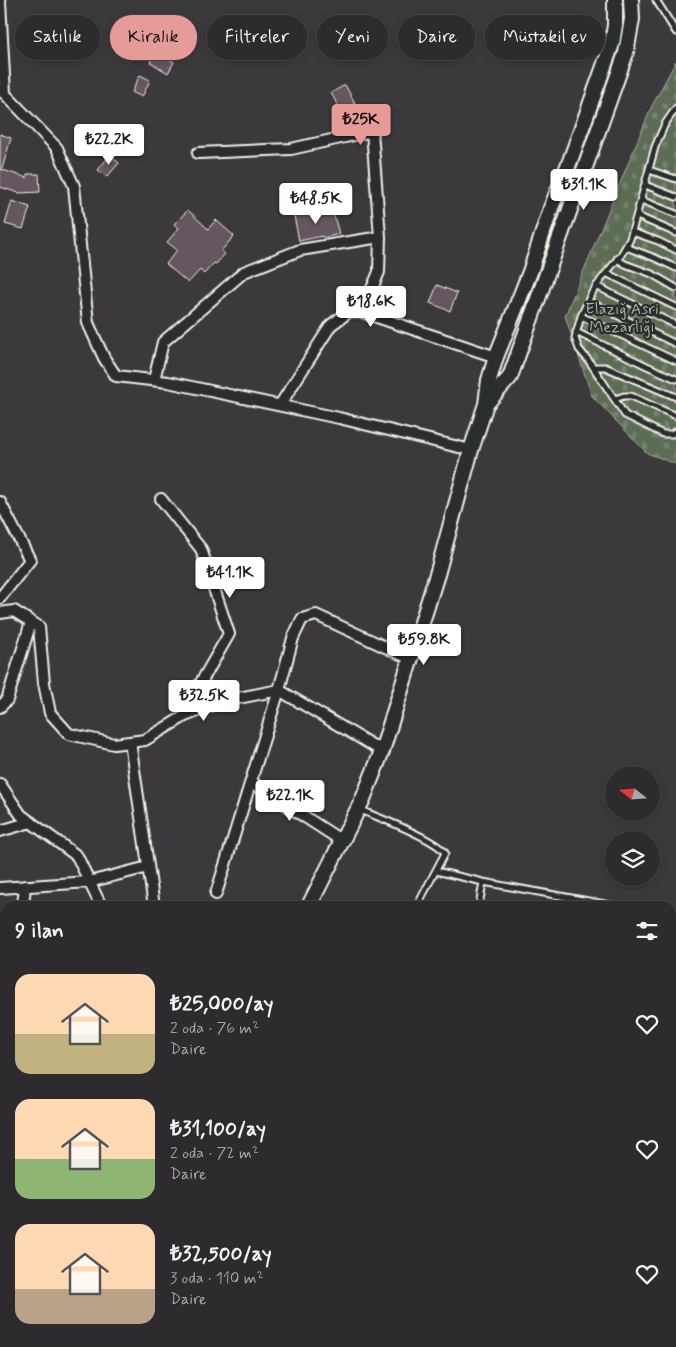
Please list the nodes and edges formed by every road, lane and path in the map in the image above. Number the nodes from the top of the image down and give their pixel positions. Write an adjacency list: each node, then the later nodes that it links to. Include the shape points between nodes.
1 (616, 0): 33 (street, via 612,44)
2 (631, 0): 40 (street, via 632,19 626,53 510,377)
3 (656, 0): 5 (lane)
4 (0, 2): 6 (street)
5 (676, 32)
6 (3, 92): 37 (street, via 56,148 74,186 88,323 104,358 116,376)
7 (676, 108): 9 (lane, via 655,147)
8 (198, 153): 18 (street, via 291,149 372,131)
9 (649, 170): 10 (lane); 11 (lane)
10 (676, 179)
11 (645, 185): 12 (lane); 13 (lane)
12 (676, 197)
13 (641, 200): 14 (lane); 15 (lane)
14 (676, 214)
15 (637, 216): 16 (lane); 17 (lane)
16 (632, 232): 19 (lane); 20 (lane)
17 (676, 233)
18 (380, 237): 28 (street, via 379,272); 37 (street, via 300,250 244,272 163,342)
19 (626, 247): 21 (lane); 22 (lane)
20 (676, 250)
21 (617, 259): 23 (lane); 25 (lane)
22 (676, 268)
23 (606, 273): 24 (lane); 27 (lane)
24 (596, 286): 26 (lane); 30 (lane)
25 (676, 288)
26 (588, 300): 29 (lane); 32 (lane)
27 (676, 307)
28 (362, 312): 33 (street); 41 (street, via 350,311 331,325)
29 (581, 316): 31 (lane); 34 (lane)
30 (676, 325)
31 (576, 332): 35 (lane, via 577,345); 36 (lane)
32 (676, 344)
33 (496, 357): 40 (street)
34 (676, 361)
35 (594, 367): 38 (lane, via 605,367); 39 (lane)
36 (676, 379)
37 (154, 380): 41 (street)
38 (676, 397)
39 (615, 399): 42 (lane, via 631,396); 43 (lane, via 625,415 663,434)
40 (486, 404): 44 (street)
41 (280, 405): 44 (street)
42 (676, 416)
43 (676, 431)
44 (471, 450): 50 (street)
45 (161, 499): 53 (street, via 201,548 228,634 196,691)
46 (0, 502): 47 (street, via 30,560)
47 (0, 598)
48 (0, 612): 49 (street, via 14,611)
49 (31, 622): 52 (street, via 7,700); 54 (street, via 39,627 50,713 69,734 114,744)
50 (411, 658): 51 (street, via 316,615 302,619 293,638); 55 (street)
51 (280, 690): 53 (street, via 223,701); 55 (street); 56 (street)
52 (0, 707)
53 (194, 712): 54 (street, via 145,740)
54 (130, 742): 62 (street)
55 (382, 750): 58 (street)
56 (251, 782): 61 (street); 68 (street)
57 (0, 784): 59 (street, via 21,814)
58 (358, 809): 61 (street); 63 (lane, via 442,848 445,853)
59 (31, 822): 60 (street); 64 (street, via 77,856)
60 (0, 831)
61 (342, 840): 72 (street)
62 (148, 868): 64 (street); 71 (street)
63 (436, 871): 65 (lane); 73 (lane)
64 (89, 882): 66 (street); 70 (street)
65 (483, 882): 74 (lane); 75 (lane)
66 (24, 886): 67 (street); 69 (street)
67 (0, 888)
68 (216, 894)
69 (23, 901)
70 (98, 901)
71 (153, 901)
72 (312, 901)
73 (420, 901)
74 (480, 901)
75 (588, 901)

